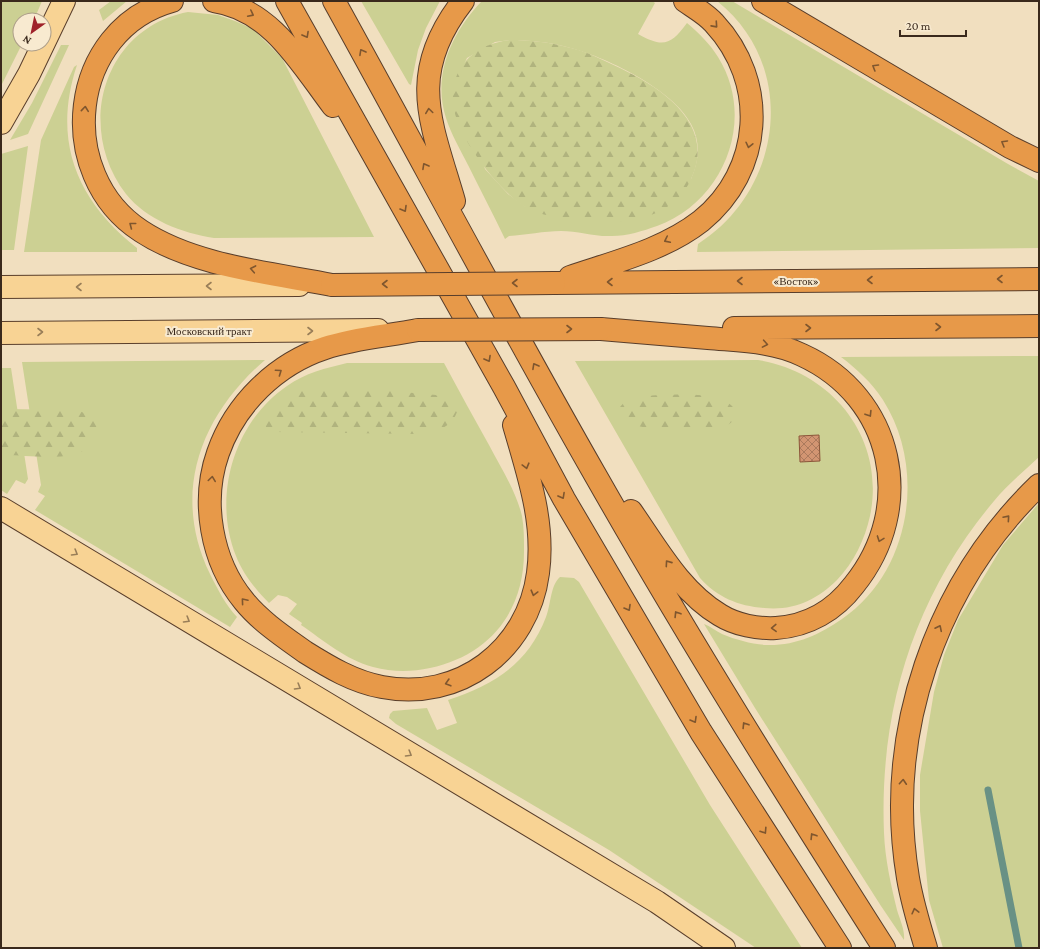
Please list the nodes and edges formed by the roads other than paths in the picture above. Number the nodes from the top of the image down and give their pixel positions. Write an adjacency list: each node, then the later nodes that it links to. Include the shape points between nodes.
1 (64, 1): 9 (main road, via 47,39)
2 (214, 1): 11 (highway, one-way to 11, via 254,15 280,38)
3 (287, 1): 11 (highway, one-way to 11)
4 (334, 1): 12 (highway, one-way to 4)
5 (463, 1): 12 (highway, one-way to 5, via 434,131 427,93 434,51 442,32)
6 (685, 1): 14 (highway, one-way to 14, via 713,22 726,37 746,77 752,119 745,160 727,195 688,230 640,253)
7 (763, 1): 10 (highway, one-way to 7)
8 (167, 2): 15 (highway, «Восток», one-way to 8, via 214,262 178,250 140,231 104,195 94,174 85,142 85,107 92,76 99,58 119,30 144,11)
9 (4, 119)
10 (1039, 161)
11 (377, 163): 21 (highway, one-way to 21)
12 (467, 242): 22 (highway, one-way to 12)
13 (1039, 279): 14 (highway, «Восток», one-way to 14)
14 (554, 283): 15 (highway, «Восток», one-way to 15, bridge)
15 (332, 285): 16 (main road, one-way to 16)
16 (1, 287)
17 (1039, 326): 18 (highway, one-way to 17)
18 (601, 329): 19 (highway, one-way to 18, bridge); 22 (highway, one-way to 22, via 752,342 784,348 802,355 838,377 854,392 874,422 887,459 889,493 885,524 874,555 860,578 841,600 811,620 783,628 755,627 722,616 704,604 674,572)
19 (418, 330): 20 (main road, Московский тракт, one-way to 19); 21 (highway, one-way to 19, via 536,504 539,554 536,585 530,606 518,629 499,655 484,666 452,682 417,689 384,688 369,684 317,660 254,612 235,590 226,573 212,530 210,504 215,461 222,442 245,404 272,376 293,362 323,348)
20 (1, 333)
21 (504, 388): 26 (highway, one-way to 26, via 564,499 701,732)
22 (553, 400): 27 (highway, one-way to 22, via 653,574)
23 (1039, 485): 28 (highway, one-way to 23, via 915,913 903,831 902,785 914,702 936,635 962,582 997,530)
24 (1, 508): 25 (main road, one-way to 25, via 657,902)
25 (724, 948)
26 (840, 948)
27 (884, 948)
28 (926, 948)

